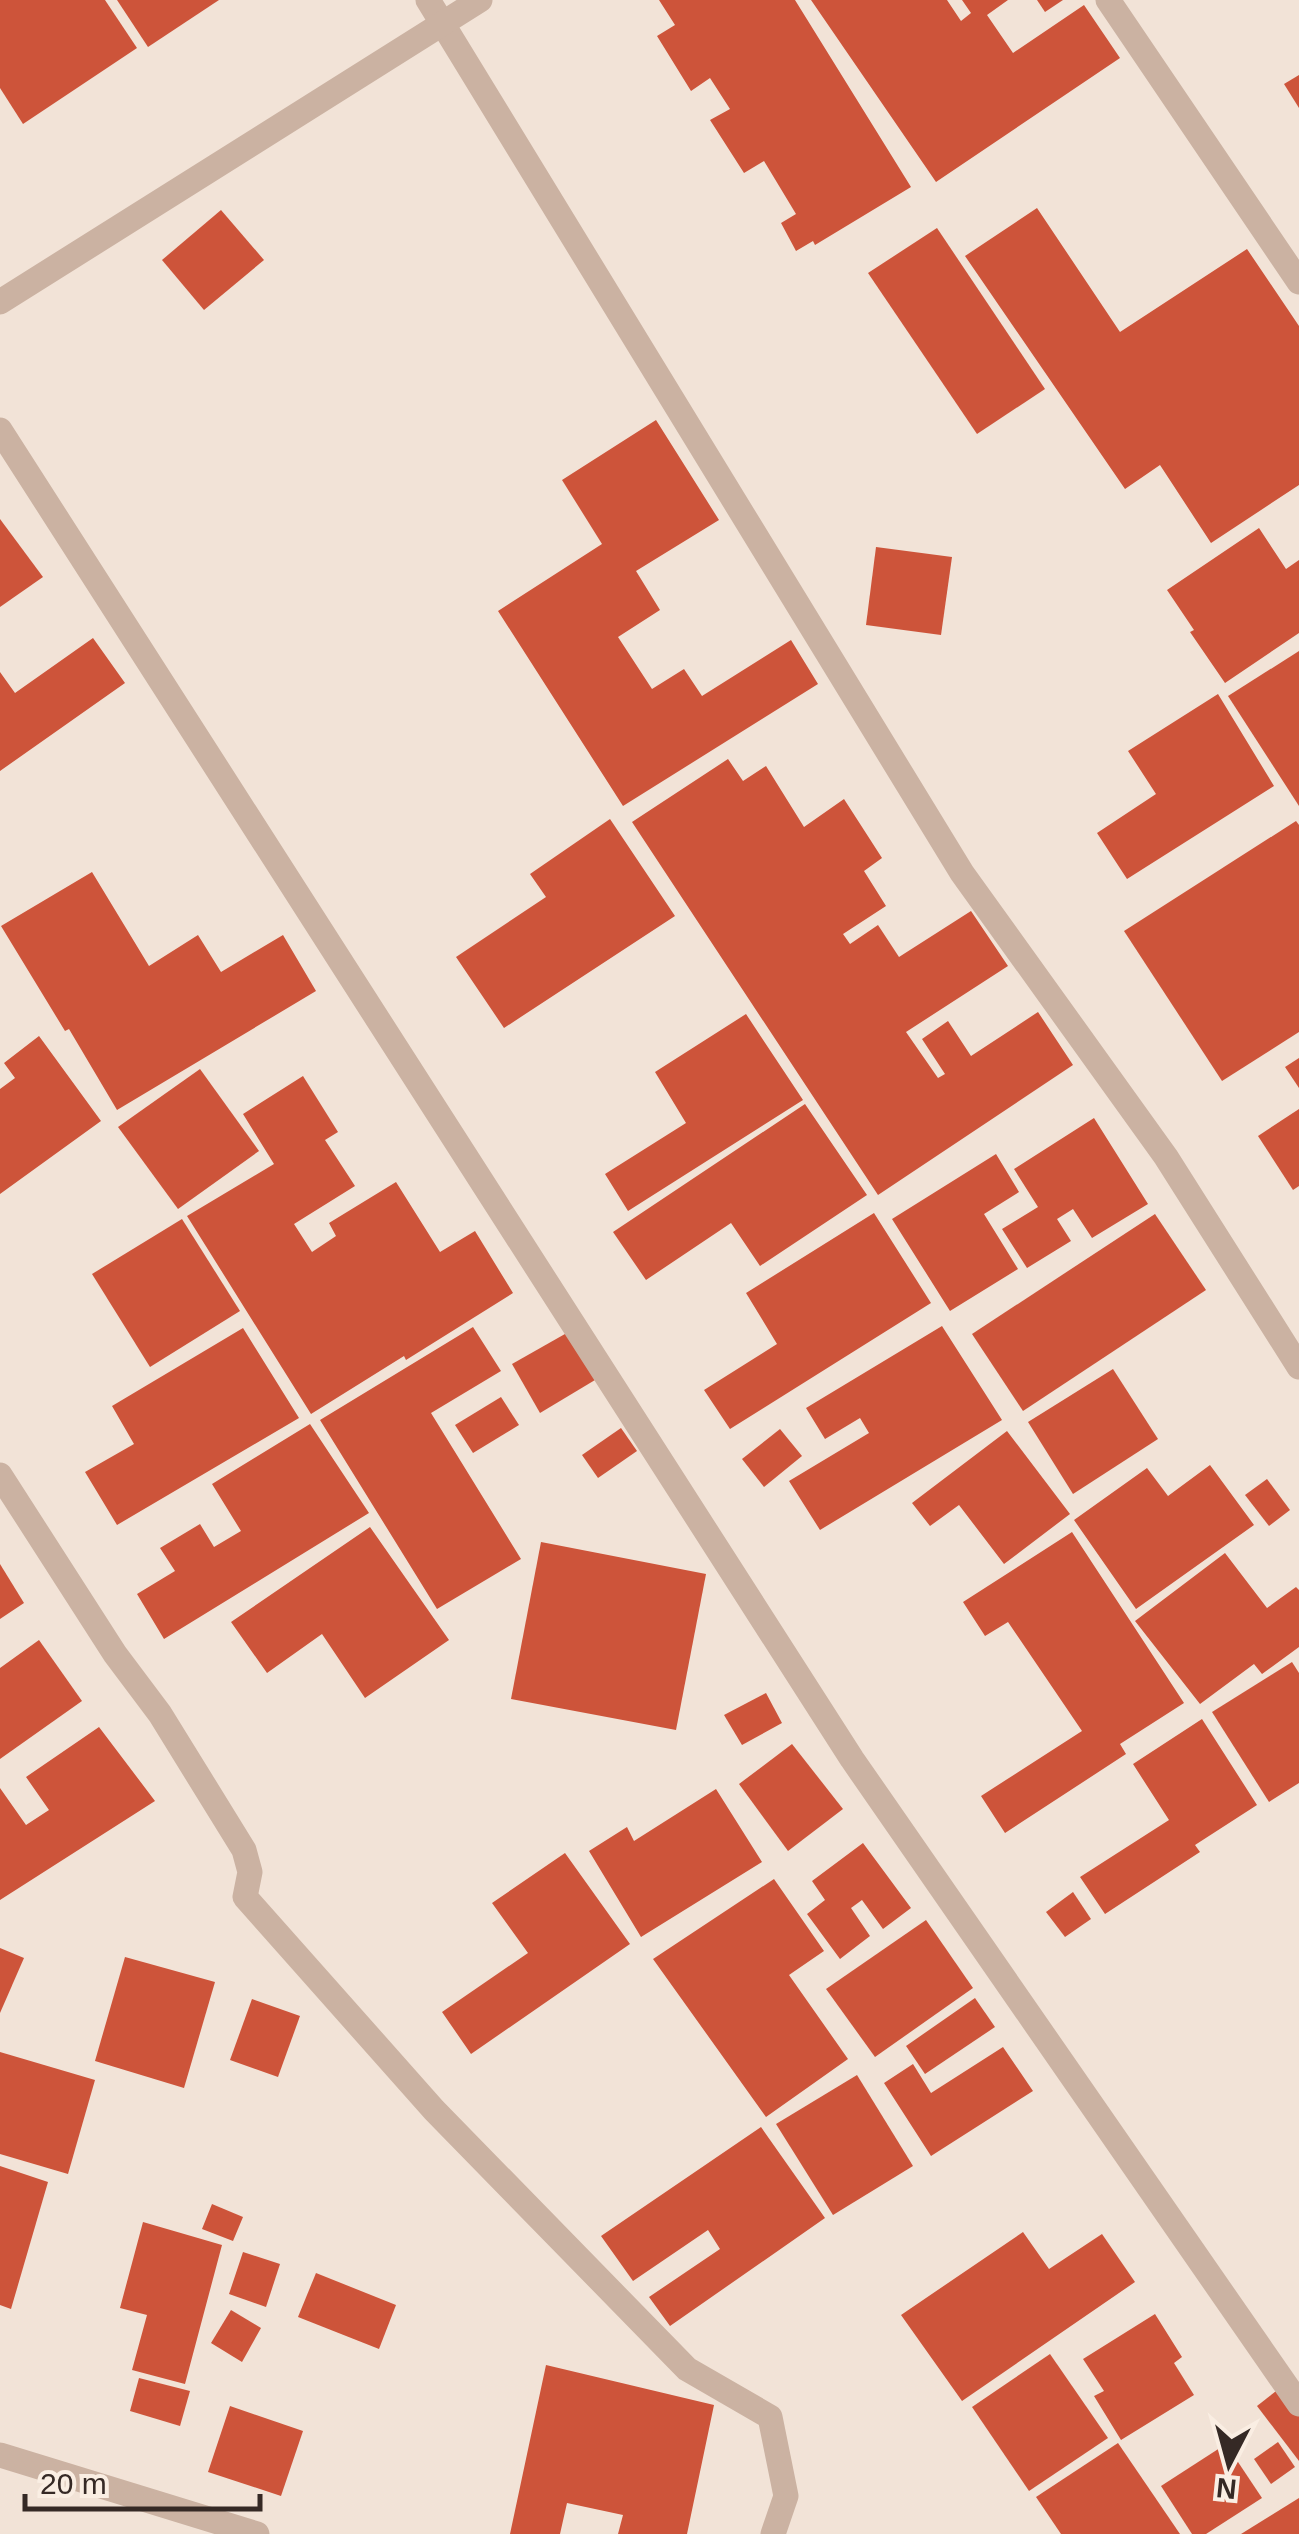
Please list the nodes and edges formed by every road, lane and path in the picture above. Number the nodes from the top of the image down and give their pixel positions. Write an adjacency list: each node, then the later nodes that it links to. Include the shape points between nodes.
1 (428, 0): 4 (street)
2 (480, 0): 4 (street)
3 (1108, 0): 5 (street)
4 (443, 24): 6 (street); 8 (street, via 962,873 1166,1157)
5 (1299, 282)
6 (0, 302)
7 (0, 430): 10 (street, via 852,1759)
8 (1299, 1367)
9 (0, 1475): 13 (street, via 244,1850 250,1872 244,1897 434,2110 686,2369 770,2417 786,2496)
10 (1299, 2404)
11 (0, 2455): 12 (street)
12 (257, 2534)
13 (773, 2534)

